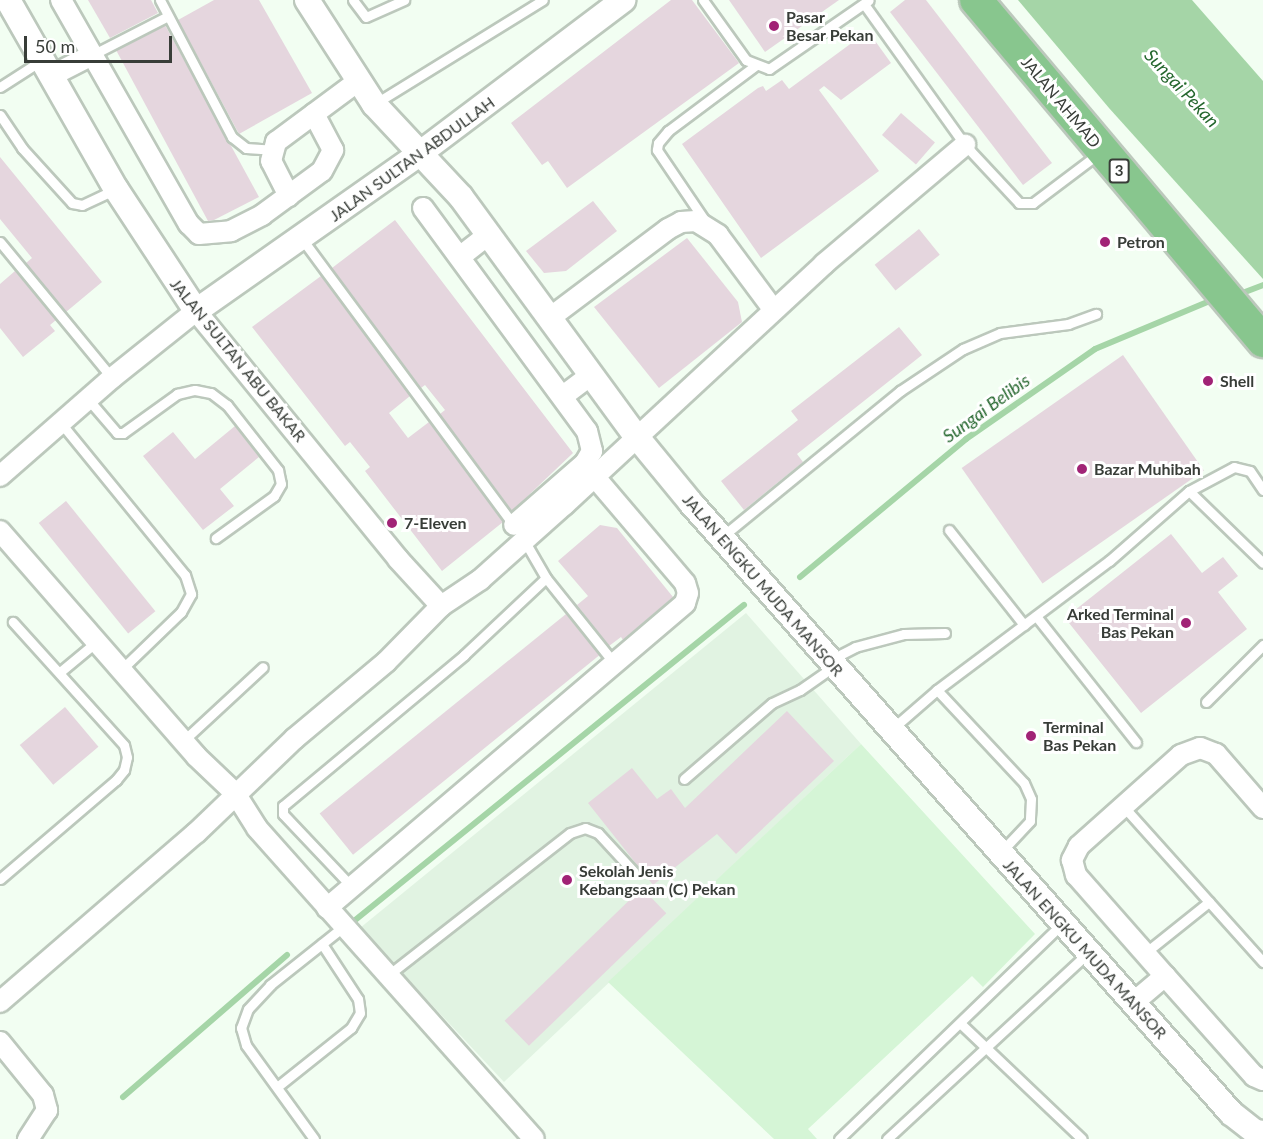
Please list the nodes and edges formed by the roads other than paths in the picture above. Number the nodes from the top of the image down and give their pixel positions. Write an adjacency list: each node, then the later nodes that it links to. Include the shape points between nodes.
1 (8, 0): 15 (street, JALAN SULTAN ABU BAKAR)
2 (62, 0): 13 (street)
3 (160, 0): 12 (lane)
4 (307, 0): 16 (street, JALAN ENGKU MUDA MANSOR)
5 (353, 0): 6 (lane, via 366,17)
6 (404, 0)
7 (543, 0): 18 (lane)
8 (703, 0): 14 (lane)
9 (976, 0): 23 (highway, JALAN AHMAD / 3)
10 (615, 2): 24 (street, JALAN SULTAN ABDULLAH)
11 (866, 2): 14 (lane, via 770,69); 21 (lane)
12 (168, 16): 13 (lane); 22 (lane, via 232,137 246,148)
13 (92, 55): 15 (street); 26 (street, via 189,224 199,234 231,231)
14 (755, 66): 28 (lane, via 658,143 657,150)
15 (46, 68): 17 (lane); 25 (street, JALAN SULTAN ABU BAKAR)
16 (358, 81): 18 (street, JALAN ENGKU MUDA MANSOR); 19 (street)
17 (0, 87)
18 (374, 104): 24 (street, JALAN ENGKU MUDA MANSOR)
19 (314, 114): 22 (street); 26 (street, via 331,140 330,160)
20 (0, 115): 25 (lane, via 22,148 72,203 82,205)
21 (965, 145): 23 (lane, via 1019,203 1033,203); 33 (street)
22 (272, 150): 26 (street, via 271,162)
23 (1101, 151): 37 (highway, JALAN AHMAD / 3)
24 (420, 154): 29 (street, JALAN ENGKU MUDA MANSOR); 30 (street, JALAN SULTAN ABDULLAH)
25 (116, 189): 34 (street, JALAN SULTAN ABU BAKAR)
26 (289, 196)
27 (423, 208): 32 (street)
28 (708, 226): 33 (street); 36 (street, via 681,222 668,229)
29 (489, 234): 32 (street); 36 (street, JALAN ENGKU MUDA MANSOR)
30 (302, 239): 34 (street, JALAN SULTAN ABDULLAH); 50 (lane)
31 (0, 242): 39 (lane)
32 (460, 256): 40 (street)
33 (773, 309): 43 (street)
34 (196, 311): 39 (street); 55 (street, JALAN SULTAN ABU BAKAR, via 398,560)
35 (1096, 314): 52 (lane, via 1068,324 1000,333 963,350 900,392)
36 (551, 317): 38 (street, JALAN ENGKU MUDA MANSOR)
37 (1263, 341)
38 (591, 375): 40 (street); 43 (street, JALAN ENGKU MUDA MANSOR)
39 (112, 378): 41 (street)
40 (563, 396): 50 (street, via 588,431 592,451)
41 (87, 398): 42 (street); 51 (lane, via 117,433 123,434 177,394 211,393 227,405 278,470 281,484 274,496)
42 (60, 422): 45 (street); 65 (lane, via 185,575 191,594 181,612)
43 (636, 436): 44 (street); 52 (street, JALAN ENGKU MUDA MANSOR)
44 (593, 474): 50 (street); 62 (street, via 679,575 688,593 676,611)
45 (0, 476)
46 (1263, 490): 47 (lane, via 1250,471 1234,467)
47 (1189, 491): 53 (lane); 56 (lane, via 1109,561)
48 (948, 530): 58 (lane)
49 (0, 531): 60 (street)
50 (519, 532): 54 (lane); 55 (street, via 480,580)
51 (216, 538)
52 (721, 538): 63 (street, JALAN ENGKU MUDA MANSOR)
53 (1263, 563)
54 (546, 578): 62 (lane); 79 (lane, via 464,655 283,806 283,814)
55 (441, 606): 73 (street, via 386,662)
56 (1036, 616): 58 (lane); 70 (lane)
57 (13, 622): 66 (lane)
58 (1024, 625): 67 (lane)
59 (945, 633): 63 (lane, via 904,634 855,647)
60 (95, 643): 65 (street); 66 (lane)
61 (1263, 645): 68 (lane)
62 (615, 664): 79 (street)
63 (831, 664): 69 (street, JALAN ENGKU MUDA MANSOR); 72 (lane, via 800,690 772,703)
64 (263, 667): 71 (lane)
65 (120, 671): 71 (street)
66 (60, 672): 78 (lane, via 124,745 124,770)
67 (938, 690): 69 (lane); 76 (lane, via 1024,783 1031,799 1030,821)
68 (1206, 702)
69 (890, 731): 76 (street, JALAN ENGKU MUDA MANSOR)
70 (1136, 741)
71 (182, 742): 73 (street)
72 (684, 779)
73 (235, 793): 81 (street, via 257,828); 90 (street, via 187,841)
74 (1124, 806): 75 (street, via 1181,755 1200,748 1216,754); 80 (lane); 86 (street, via 1079,846 1072,860 1077,874)
75 (1263, 808)
76 (1000, 853): 82 (street, JALAN ENGKU MUDA MANSOR)
77 (634, 872): 88 (lane, via 598,833 585,828 570,833)
78 (0, 879)
79 (352, 887): 81 (street)
80 (1209, 902): 86 (lane); 87 (lane)
81 (327, 908): 83 (street)
82 (1063, 923): 85 (street, JALAN ENGKU MUDA MANSOR); 92 (lane)
83 (343, 927): 84 (lane); 88 (street)
84 (322, 944): 96 (lane, via 270,985 248,1009 241,1028 246,1045); 96 (lane, via 358,999 360,1012 351,1028)
85 (1089, 952): 91 (street, JALAN ENGKU MUDA MANSOR); 94 (lane, via 1026,1007)
86 (1145, 953): 89 (street)
87 (1263, 962)
88 (387, 976): 100 (street)
89 (1165, 976): 91 (street); 95 (street, via 1254,1076)
90 (0, 1002)
91 (1133, 1003): 97 (street, JALAN ENGKU MUDA MANSOR, via 1231,1113 1255,1132)
92 (960, 1023): 94 (lane); 101 (lane)
93 (0, 1042): 98 (street, via 44,1095 47,1110)
94 (987, 1049): 102 (lane); 103 (lane)
95 (1263, 1080)
96 (277, 1087): 99 (lane)
97 (1263, 1133)
98 (28, 1139)
99 (314, 1139)
100 (534, 1139)
101 (839, 1139)
102 (887, 1139)
103 (1082, 1139)

